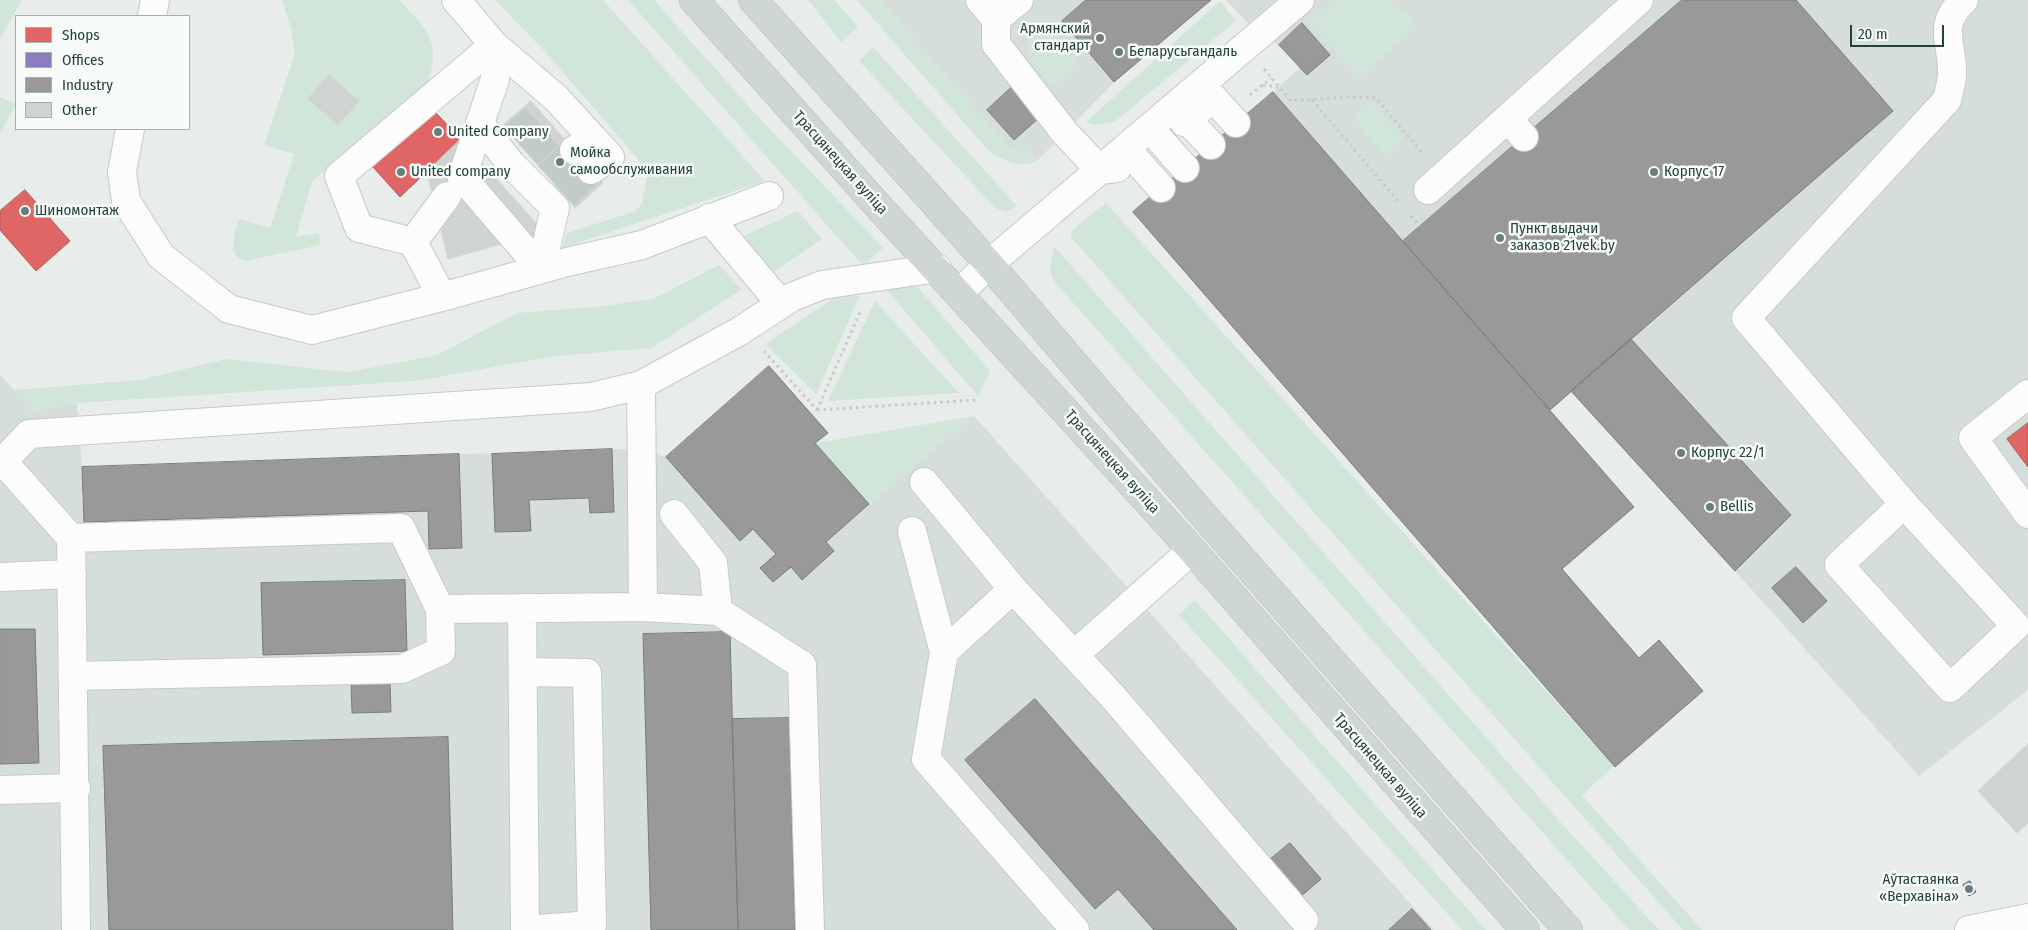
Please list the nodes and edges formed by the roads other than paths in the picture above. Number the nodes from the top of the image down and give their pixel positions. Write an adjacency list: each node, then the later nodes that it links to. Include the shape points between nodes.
1 (155, 0): 10 (street)
2 (456, 0): 11 (street)
3 (694, 0): 29 (main road, Трасцянецкая вуліца)
4 (753, 0): 28 (main road)
5 (1019, 0): 9 (street)
6 (1300, 0): 21 (street)
7 (1639, 0): 22 (street, via 1516,128)
8 (1964, 0): 38 (street, via 1956,7 1946,31 1952,73 1948,100 1746,318)
9 (988, 9): 21 (street, via 996,44 1065,133)
10 (152, 15)
11 (494, 44): 14 (street, via 495,79); 18 (street, via 556,113); 27 (street, via 339,176 359,228)
12 (1187, 120): 13 (street, via 1213,98); 16 (street); 17 (street)
13 (1236, 123)
14 (480, 124): 30 (street, via 512,150 551,193); 30 (street, via 462,177)
15 (130, 130): 32 (street, via 122,172 126,201 161,256 229,309 312,330)
16 (1161, 141): 19 (street); 20 (street)
17 (1211, 145)
18 (586, 153)
19 (1137, 161): 21 (street, via 1130,166); 23 (street)
20 (1185, 168)
21 (1100, 170): 28 (street)
22 (1435, 184)
23 (1162, 188)
24 (447, 196): 27 (street)
25 (769, 196): 26 (street)
26 (708, 218): 30 (street, via 642,245); 33 (street)
27 (413, 242): 32 (street)
28 (989, 264): 31 (street); 65 (main road, via 1198,509)
29 (937, 268): 31 (main road, Трасцянецкая вуліца); 33 (street, via 822,285)
30 (541, 269): 32 (street)
31 (959, 293): 43 (main road, Трасцянецкая вуліца)
32 (442, 297)
33 (781, 304): 34 (street)
34 (641, 385): 36 (street, via 591,397 29,434); 47 (street)
35 (2028, 394): 40 (street, via 1973,438)
36 (1, 459): 42 (street)
37 (924, 482): 46 (street)
38 (1904, 504): 51 (street); 51 (street, via 1839,565 1950,688)
39 (674, 514): 50 (street, via 713,563)
40 (2028, 514)
41 (912, 530): 52 (street)
42 (71, 538): 44 (street); 49 (street, via 400,528)
43 (1192, 550): 53 (street); 64 (main road, Трасцянецкая вуліца)
44 (72, 574): 45 (street); 55 (street)
45 (0, 577)
46 (1013, 589): 52 (street); 53 (street)
47 (643, 607): 48 (street); 50 (street)
48 (522, 608): 49 (street); 54 (street)
49 (440, 609): 55 (street, via 441,651 402,669)
50 (718, 610): 62 (street, via 802,665)
51 (2022, 620)
52 (944, 652): 63 (street, via 926,759)
53 (1074, 655): 59 (street)
54 (523, 672): 60 (street); 60 (street, via 587,673 592,925)
55 (73, 676): 56 (street)
56 (76, 788): 57 (street); 61 (street)
57 (0, 790)
58 (2028, 918): 66 (street)
59 (1304, 920)
60 (525, 929)
61 (76, 930)
62 (810, 930)
63 (1075, 930)
64 (1524, 930)
65 (1568, 930)
66 (1969, 930)

